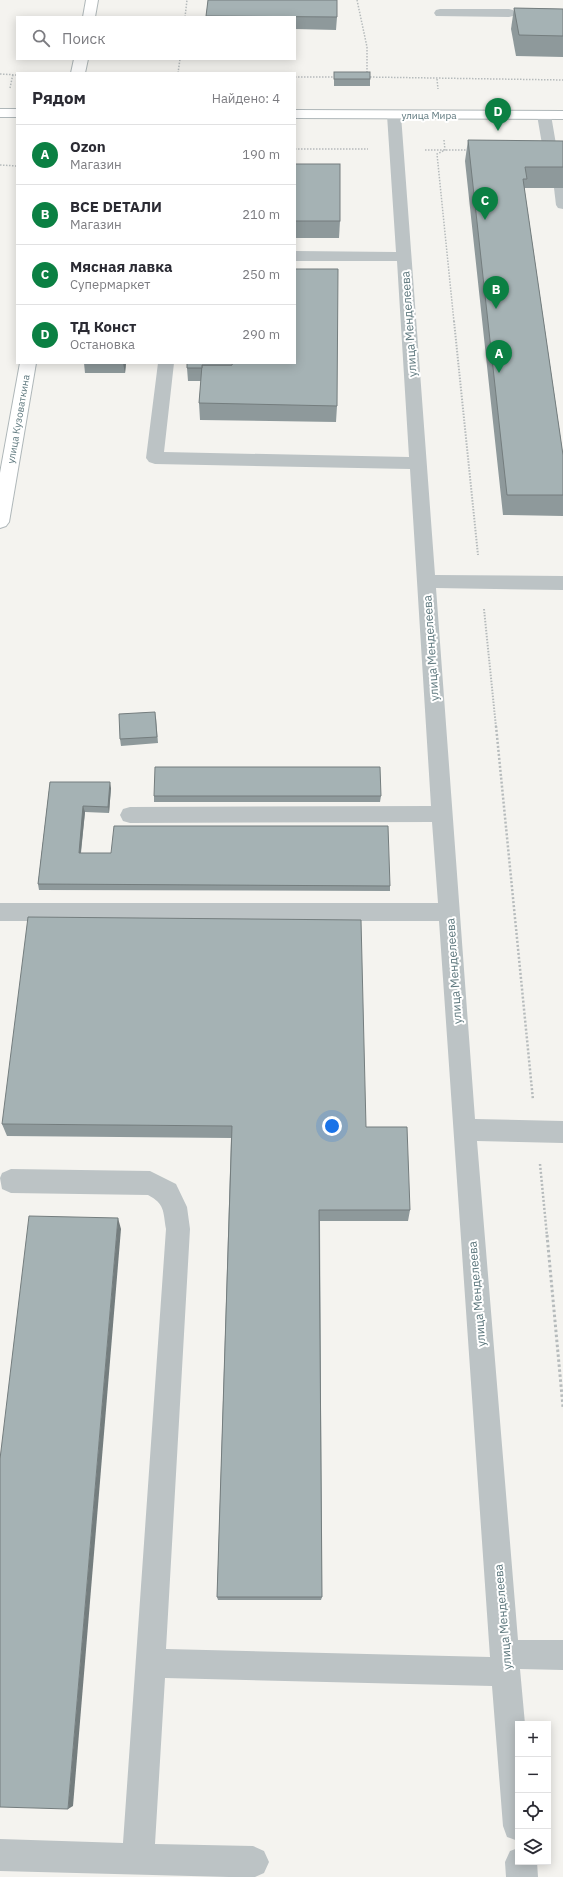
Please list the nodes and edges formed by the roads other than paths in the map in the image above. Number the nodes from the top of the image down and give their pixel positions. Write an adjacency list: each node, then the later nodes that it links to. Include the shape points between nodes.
1 (92, 0): 6 (main road)
2 (508, 0): 4 (street)
3 (440, 13): 4 (street)
4 (509, 13): 5 (street)
5 (524, 14)
6 (89, 16)
7 (81, 60): 8 (main road)
8 (78, 72)
9 (0, 113): 10 (main road)
10 (16, 113)
11 (296, 114): 12 (main road, улица Мира)
12 (394, 115): 13 (main road, улица Мира); 19 (street, улица Менделеева)
13 (544, 115): 14 (main road, улица Мира); 15 (street, via 550,150)
14 (563, 115)
15 (556, 162)
16 (561, 188): 17 (street)
17 (563, 204)
18 (296, 256): 19 (street)
19 (405, 257): 22 (street, улица Менделеева)
20 (28, 364): 23 (main road, улица Кузоваткина)
21 (166, 364): 22 (street, via 155,458)
22 (418, 463): 24 (street, улица Менделеева)
23 (0, 522)
24 (427, 581): 25 (street); 26 (street, улица Менделеева)
25 (563, 583)
26 (443, 814): 27 (street); 29 (street, улица Менделеева)
27 (130, 815)
28 (0, 912): 29 (street)
29 (450, 912): 30 (street, улица Менделеева)
30 (464, 1130): 31 (street); 35 (street, улица Менделеева)
31 (563, 1132)
32 (11, 1181): 34 (street, via 150,1183 167,1192 175,1207 178,1228)
33 (563, 1655): 35 (street)
34 (151, 1663): 35 (street); 38 (street)
35 (506, 1663): 36 (street, улица Менделеева)
36 (516, 1793)
37 (0, 1855): 38 (street)
38 (138, 1858): 39 (street)
39 (253, 1862)
40 (520, 1865): 41 (street)
41 (522, 1877)

